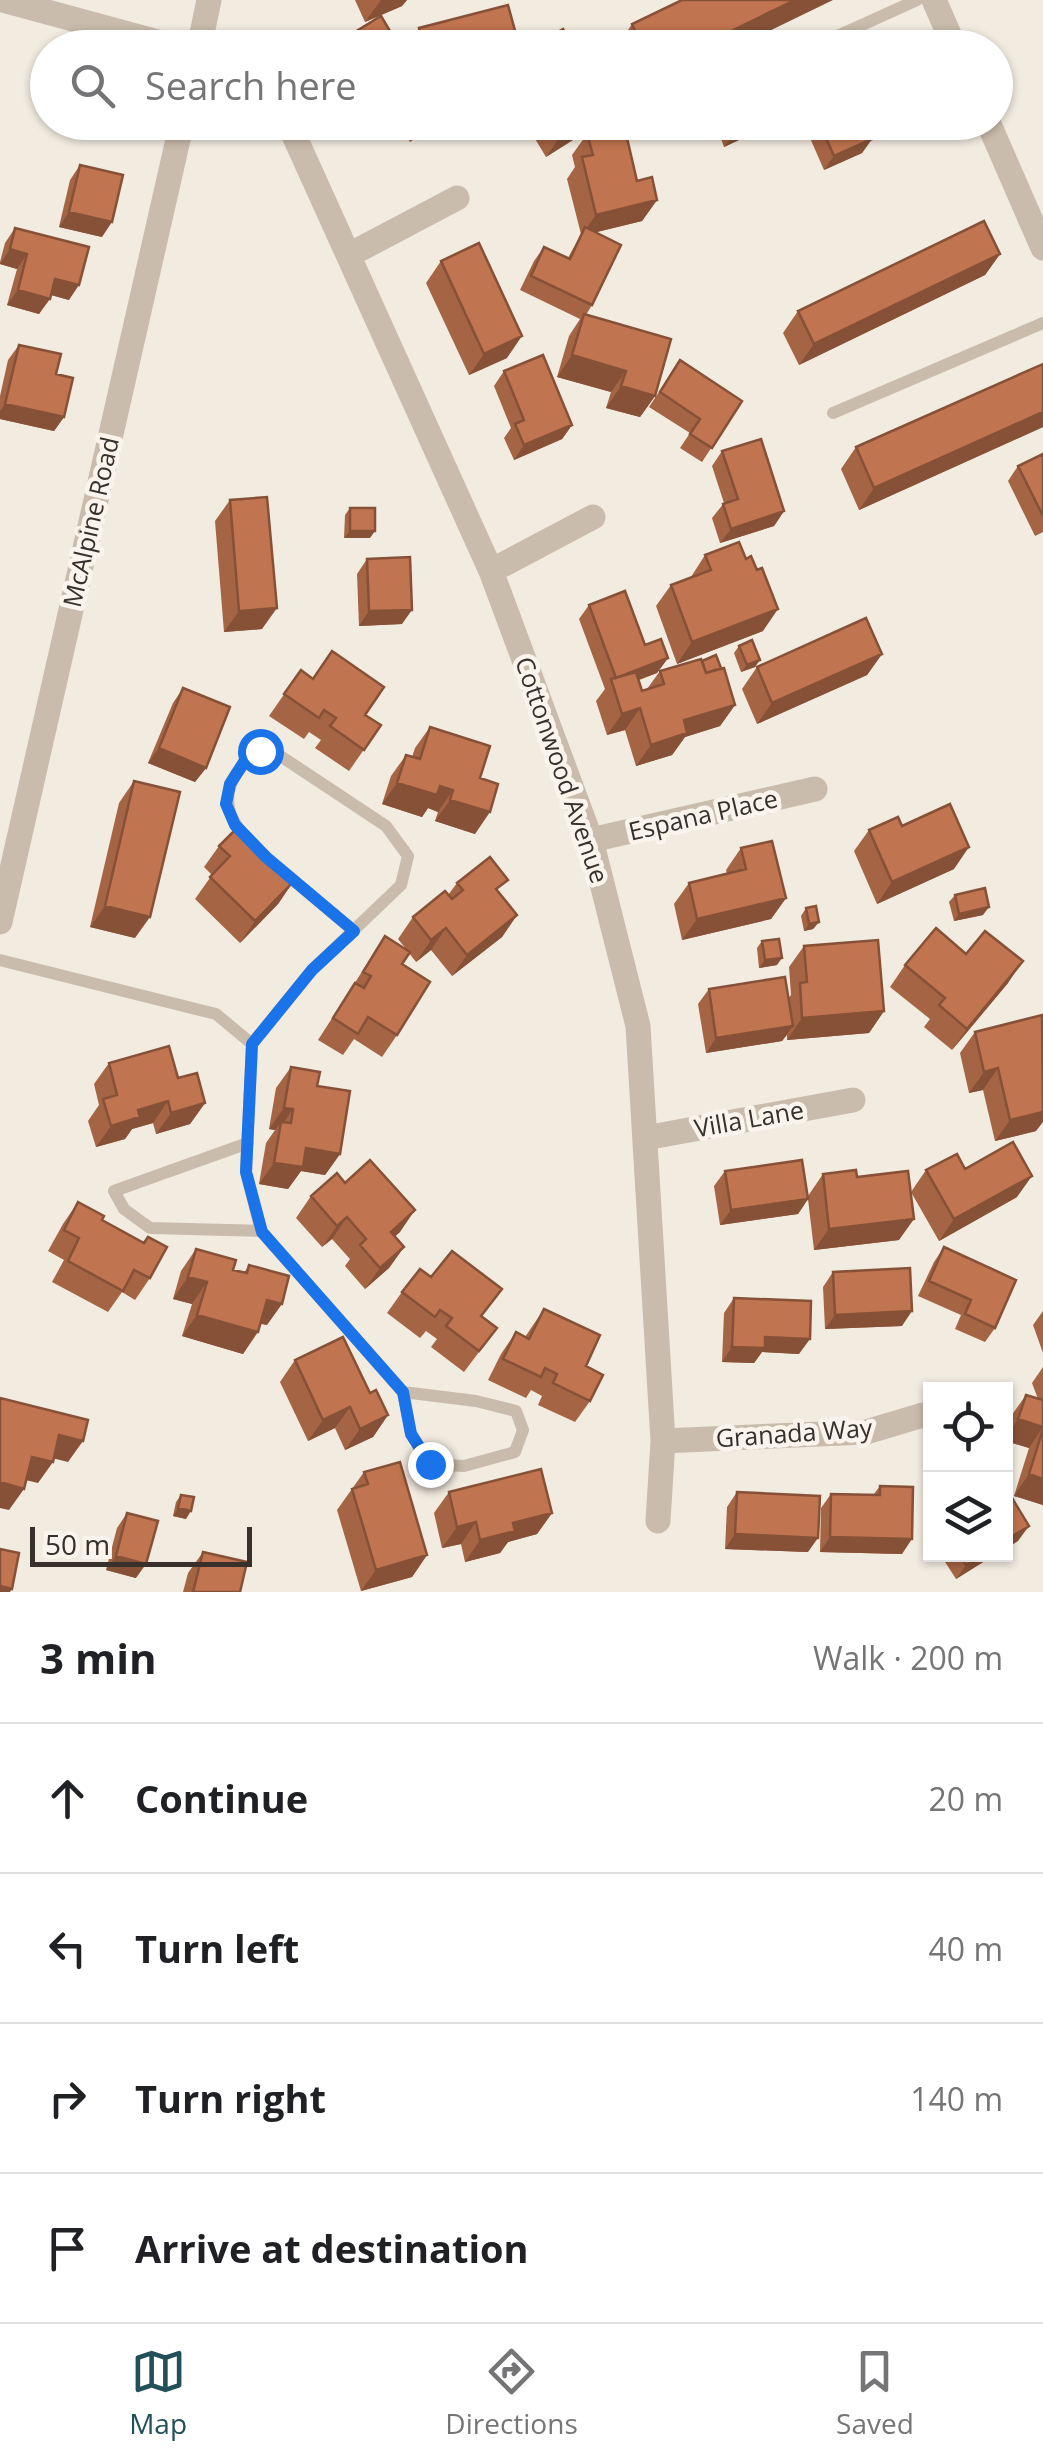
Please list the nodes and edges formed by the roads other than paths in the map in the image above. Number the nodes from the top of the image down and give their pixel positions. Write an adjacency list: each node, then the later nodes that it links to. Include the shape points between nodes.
1 (4, 0): 5 (street)
2 (209, 0): 6 (street)
3 (916, 0): 7 (lane)
4 (934, 0): 8 (street)
5 (114, 30)
6 (202, 30)
7 (850, 30)
8 (947, 30)
9 (178, 140): 21 (street, McAlpine Road)
10 (296, 140): 14 (street, Cottonwood Avenue)
11 (996, 140): 13 (street)
12 (457, 198): 14 (street)
13 (1043, 248)
14 (349, 255): 18 (street, Cottonwood Avenue)
15 (1043, 323): 16 (lane)
16 (832, 413)
17 (593, 517): 18 (street)
18 (491, 571): 20 (street, Cottonwood Avenue)
19 (815, 789): 20 (street, Espana Place)
20 (591, 840): 26 (street, Cottonwood Avenue, via 638,1026)
21 (0, 922)
22 (354, 931): 22 (lane, via 401,886 408,856 386,826 282,757 260,751 230,784 226,804 235,825); 24 (lane, via 312,970)
23 (0, 960): 24 (lane, via 216,1014)
24 (252, 1044): 27 (lane)
25 (852, 1100): 26 (street, Villa Lane)
26 (645, 1138): 31 (street, Cottonwood Avenue)
27 (248, 1143): 28 (lane, via 246,1172); 28 (lane, via 114,1191 124,1209 150,1228)
28 (262, 1232): 29 (lane)
29 (403, 1392): 29 (lane, via 411,1434 430,1464 464,1466 515,1452 523,1430 516,1411)
30 (923, 1415): 31 (street, Granada Way, via 866,1432)
31 (663, 1442): 32 (street, Cottonwood Avenue)
32 (658, 1521)

